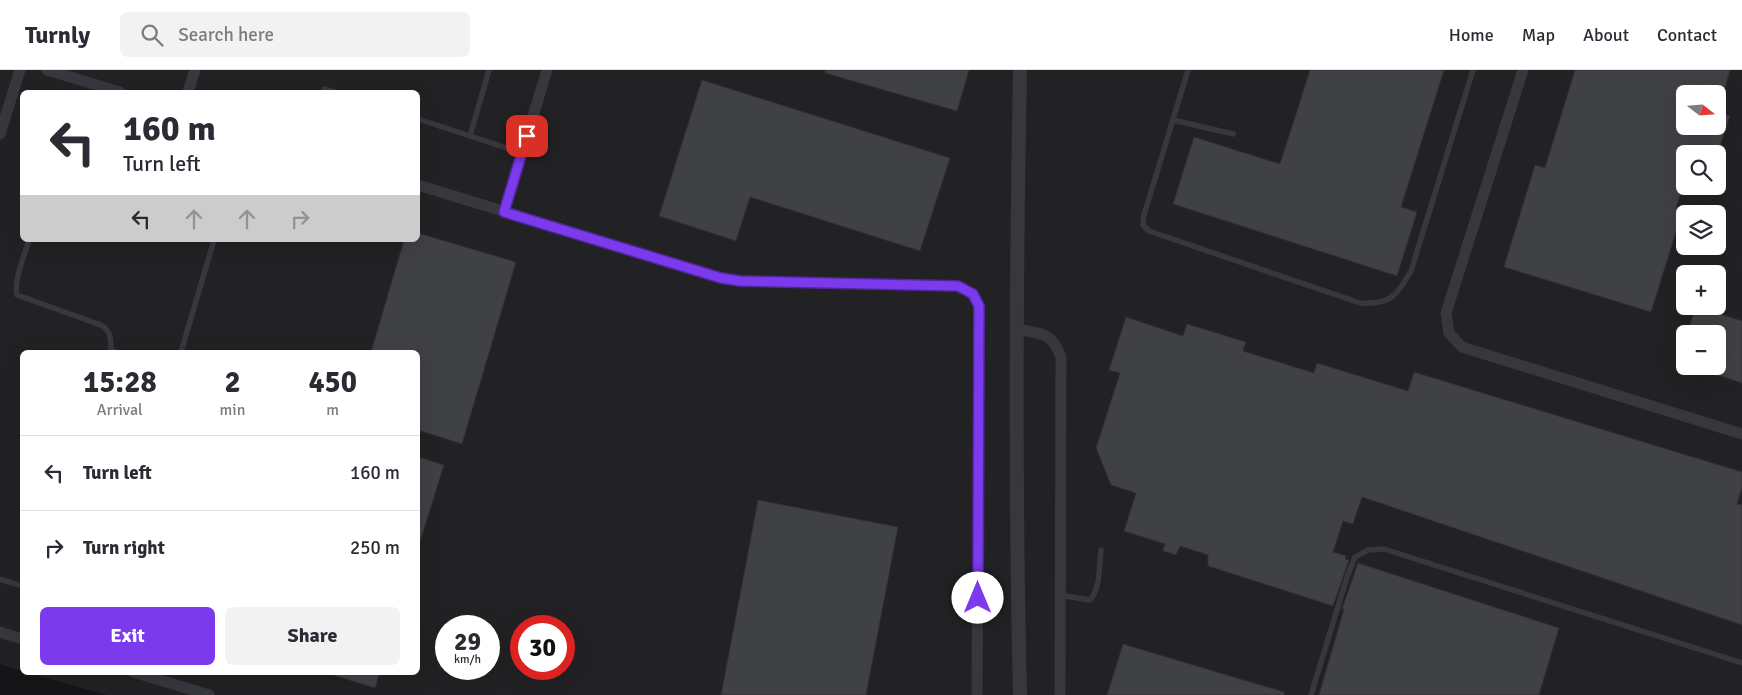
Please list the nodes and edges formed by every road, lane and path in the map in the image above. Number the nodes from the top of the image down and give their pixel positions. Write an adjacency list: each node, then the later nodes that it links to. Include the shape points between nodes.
1 (20, 70): 16 (street)
2 (47, 70): 11 (street)
3 (195, 70): 12 (street)
4 (489, 70): 18 (lane)
5 (547, 70): 19 (street)
6 (1020, 70): 24 (street)
7 (1188, 70): 15 (lane)
8 (1473, 70): 15 (lane, via 1411,271 1399,290 1376,304 1360,303 1149,231 1143,225 1144,215)
9 (1523, 70): 27 (street, via 1446,313 1449,333 1462,347)
10 (324, 89): 13 (lane)
11 (113, 90)
12 (189, 90)
13 (328, 90)
14 (420, 120): 18 (lane)
15 (1173, 120): 17 (lane)
16 (0, 134)
17 (1233, 134)
18 (470, 136): 19 (lane)
19 (522, 153): 21 (street)
20 (420, 186): 21 (street)
21 (504, 212): 37 (street, via 721,278 958,286 973,294 979,306)
22 (29, 242): 25 (lane, via 17,295 101,325 110,334)
23 (213, 242): 26 (lane)
24 (1017, 328): 31 (street, via 1048,335 1061,357); 38 (street)
25 (112, 350)
26 (182, 350)
27 (1742, 434)
28 (1101, 550): 31 (lane, via 1097,588 1090,600)
29 (0, 578): 30 (lane)
30 (20, 585)
31 (1060, 595): 39 (street)
32 (0, 632): 33 (street)
33 (20, 638)
34 (1742, 663): 40 (lane, via 1384,549 1368,550 1355,557)
35 (143, 675): 36 (street)
36 (209, 695)
37 (977, 695)
38 (1020, 695)
39 (1060, 695)
40 (1310, 695)

